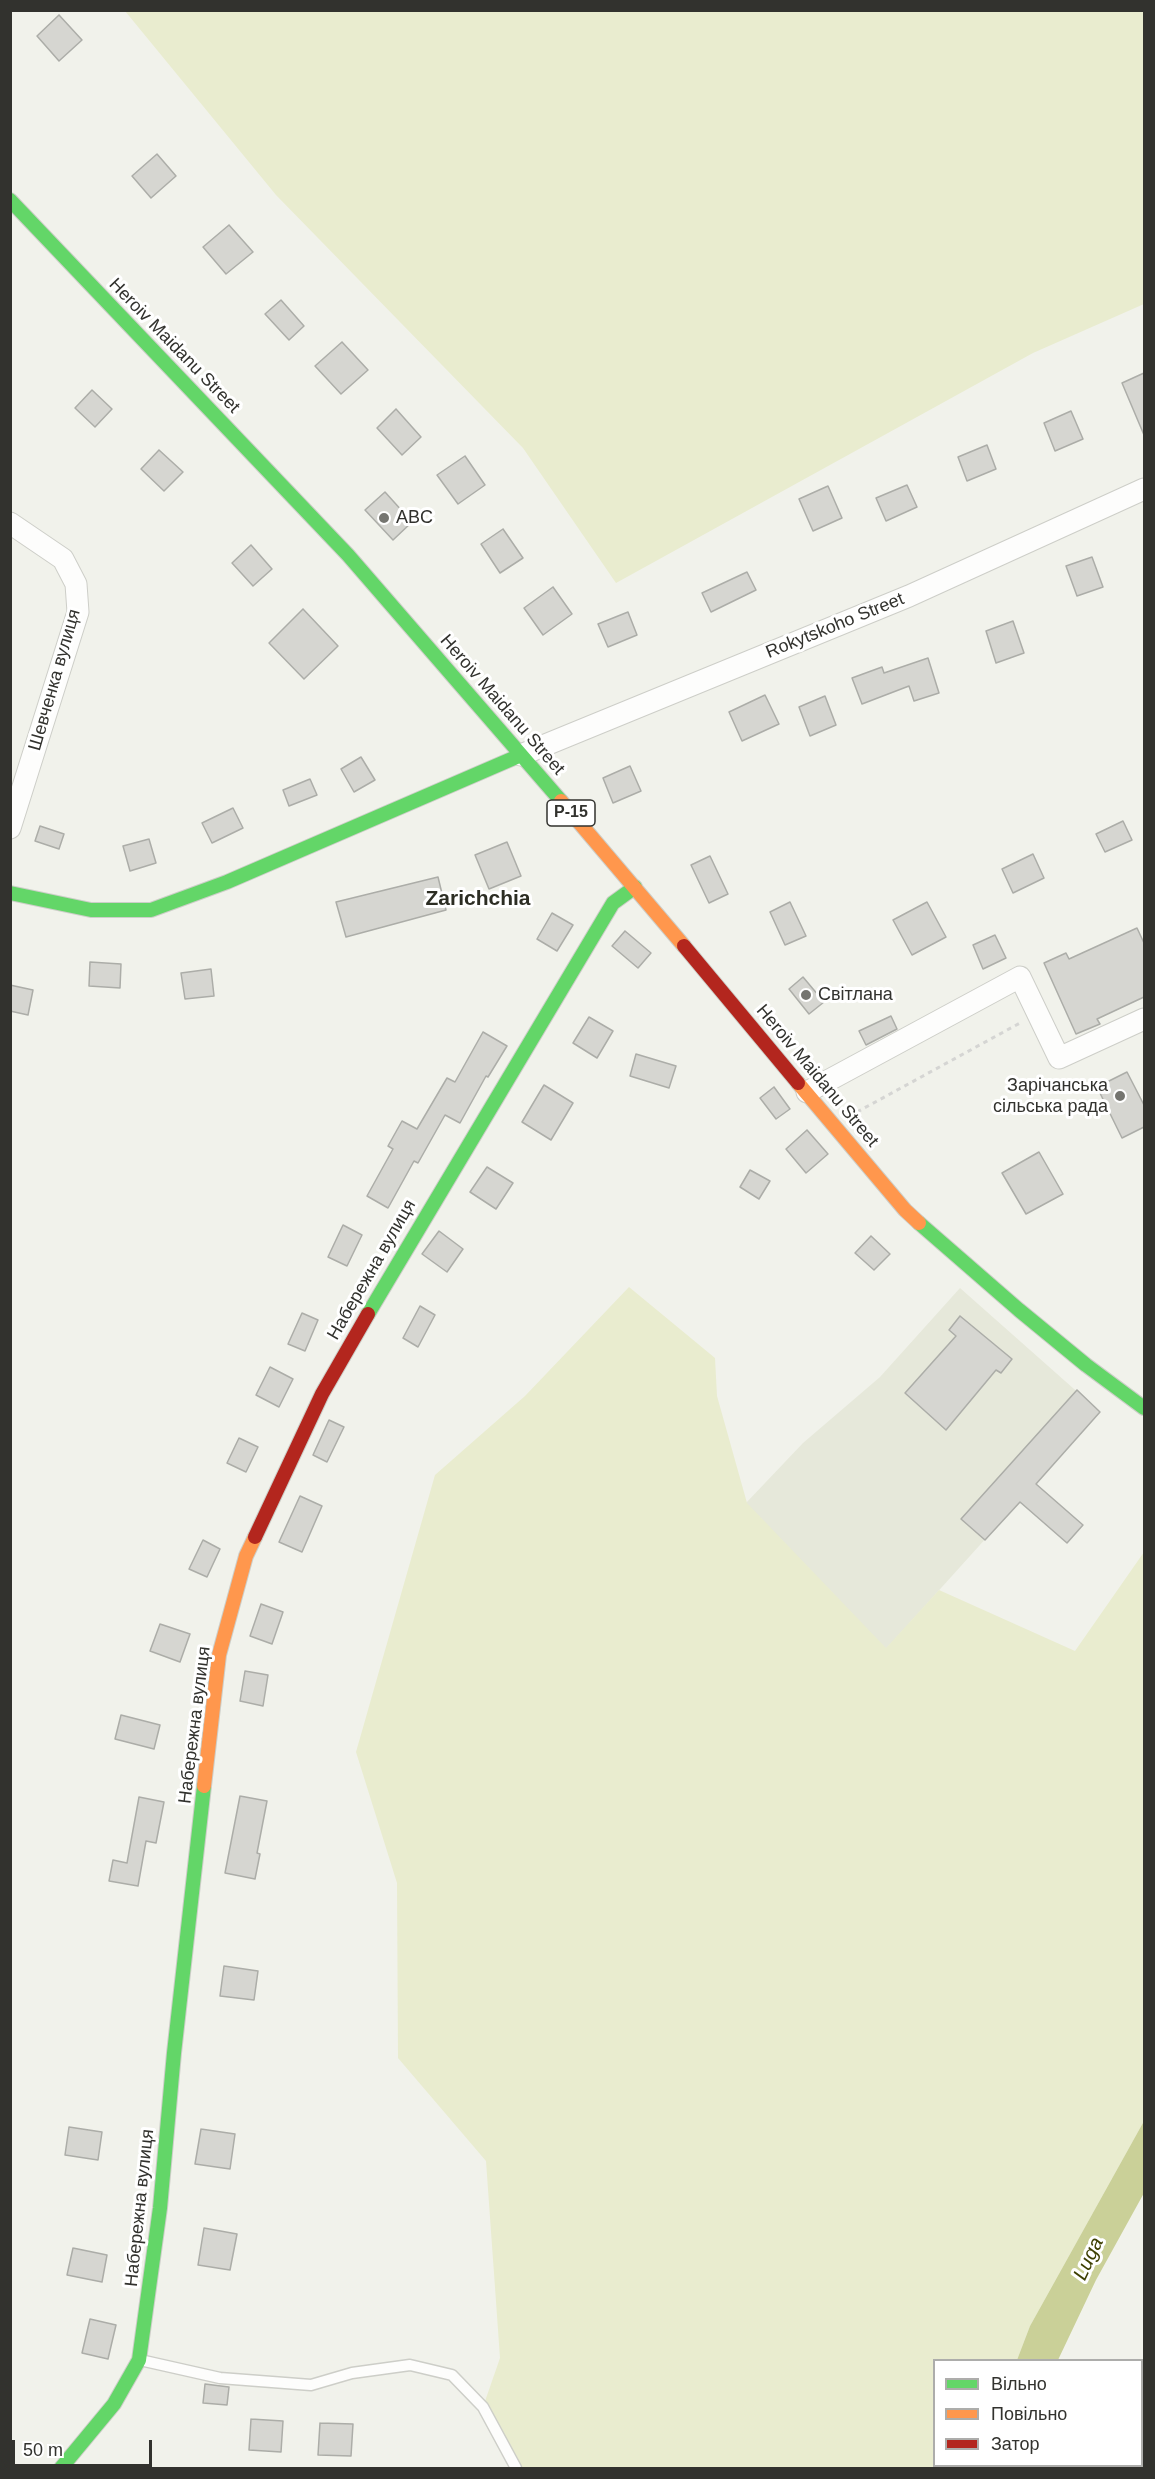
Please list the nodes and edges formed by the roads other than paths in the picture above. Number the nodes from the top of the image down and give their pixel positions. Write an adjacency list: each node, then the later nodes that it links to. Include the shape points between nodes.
1 (10, 200): 4 (street, Heroiv Maidanu Street / Р-15, via 348,555)
2 (1144, 489): 4 (street, Rokytskoho Street, via 909,596)
3 (10, 523): 5 (street, Шевченка вулиця, via 63,559 76,584 78,612)
4 (521, 755): 6 (street, Heroiv Maidanu Street / Р-15); 7 (street, via 227,882 151,910 92,910)
5 (10, 828)
6 (635, 887): 9 (street, Heroiv Maidanu Street / Р-15); 11 (street, Набережна вулиця, via 614,903 402,1251 322,1394 246,1556 219,1655 160,2208)
7 (10, 893)
8 (1144, 1019): 9 (street, via 1059,1058 1020,977)
9 (807, 1092): 10 (street, Heroiv Maidanu Street / Р-15, via 905,1210 1035,1323)
10 (1144, 1408)
11 (139, 2360): 12 (street, Набережна вулиця, via 114,2404); 13 (lane, via 220,2378 311,2385 352,2373 410,2365 452,2375 483,2407)
12 (61, 2469)
13 (516, 2469)

